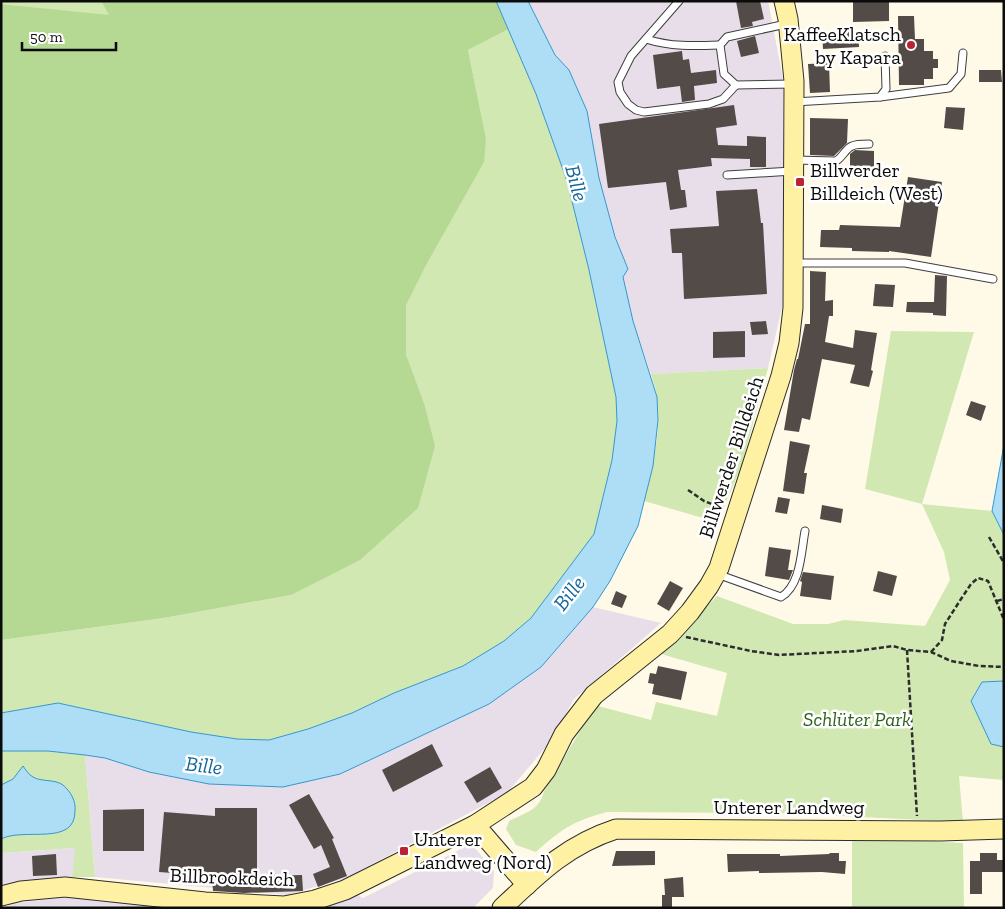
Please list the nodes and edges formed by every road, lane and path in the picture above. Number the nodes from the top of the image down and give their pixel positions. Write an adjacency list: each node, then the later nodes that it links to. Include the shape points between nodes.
1 (679, 1): 4 (lane)
2 (784, 1): 3 (street, Billwerder Billdeich)
3 (788, 23): 5 (lane, via 727,38); 9 (street, Billwerder Billdeich)
4 (646, 39): 5 (lane, via 680,46); 8 (lane, via 631,56 618,82 620,92 636,110 644,112 709,104 723,99)
5 (720, 45): 8 (lane, via 724,74)
6 (963, 53): 10 (lane, via 961,74 949,88)
7 (885, 56): 10 (lane, via 886,90)
8 (736, 85): 9 (lane)
9 (794, 93): 10 (lane); 12 (street, Billwerder Billdeich)
10 (880, 97)
11 (869, 144): 12 (lane, via 849,147 836,161)
12 (793, 165): 13 (lane); 14 (street, Billwerder Billdeich)
13 (727, 175)
14 (793, 263): 15 (lane, via 905,263); 17 (street, Billwerder Billdeich, via 789,343)
15 (993, 279)
16 (688, 490): 17 (path, via 704,501)
17 (737, 515): 21 (street, Billwerder Billdeich)
18 (805, 531): 21 (lane, via 794,584 781,597)
19 (989, 536): 20 (path)
20 (1004, 563)
21 (716, 574): 25 (street, Billwerder Billdeich, via 710,586)
22 (1004, 599): 23 (path)
23 (997, 601): 24 (path); 27 (path, via 988,581 978,578 970,584 945,624 942,640)
24 (1004, 620)
25 (670, 634): 26 (path, via 780,655 893,646); 29 (street, Billwerder Billdeich, via 594,696 564,734 546,770 533,787)
26 (907, 650): 27 (path); 31 (path)
27 (931, 652): 28 (path, via 951,661)
28 (1004, 667)
29 (475, 825): 32 (street); 33 (street, Billbrookdeich, via 345,890 284,906 205,902 65,887)
30 (1004, 829): 31 (street, Unterer Landweg)
31 (917, 830): 32 (street, Unterer Landweg, via 626,828 577,845)
32 (527, 885): 34 (street, Unterer Landweg)
33 (1, 896)
34 (502, 908)

